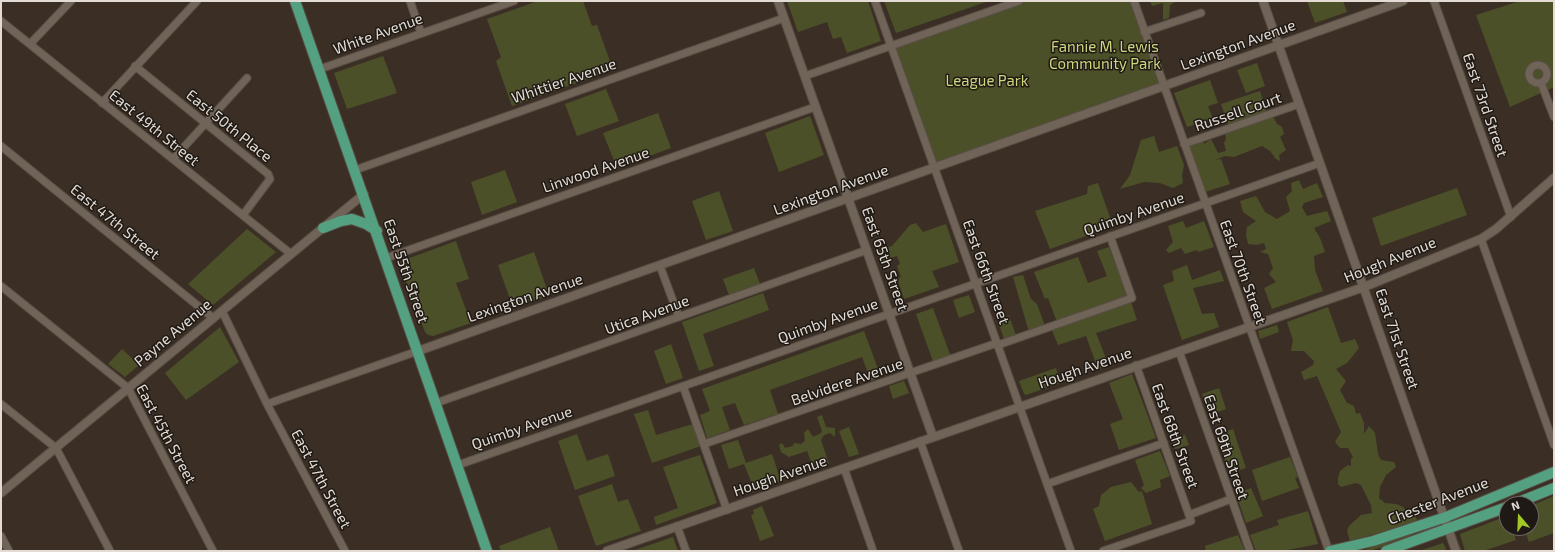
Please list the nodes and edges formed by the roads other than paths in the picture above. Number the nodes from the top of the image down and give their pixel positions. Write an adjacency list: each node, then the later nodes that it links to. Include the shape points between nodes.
1 (71, 1): 19 (street)
2 (197, 1): 22 (street)
3 (295, 1): 23 (main road, East 55th Street)
4 (410, 1): 17 (street)
5 (514, 1): 13 (street, White Avenue)
6 (778, 1): 15 (street, East 65th Street)
7 (875, 1): 20 (street, East 66th Street)
8 (1019, 1): 20 (street)
9 (1134, 1): 18 (street, East 70th Street)
10 (1263, 1): 21 (street, East 71st Street)
11 (1403, 1): 21 (street, Lexington Avenue)
12 (1434, 1): 44 (street, East 73rd Street)
13 (498, 4): 17 (street, White Avenue)
14 (1201, 13): 18 (street)
15 (784, 18): 24 (street, East 65th Street); 38 (street, Whittier Avenue)
16 (1, 21): 19 (street, East 49th Street)
17 (421, 32): 23 (street, White Avenue)
18 (1144, 32): 27 (street, East 70th Street)
19 (30, 44): 28 (street, East 49th Street)
20 (891, 46): 24 (street); 37 (street, East 66th Street)
21 (1278, 46): 27 (street, Lexington Avenue); 29 (street, East 71st Street)
22 (135, 66): 28 (street); 32 (street, East 50th Place)
23 (320, 69): 38 (main road, East 55th Street)
24 (805, 76): 30 (street, East 65th Street)
25 (247, 78): 32 (street)
26 (1541, 83): 31 (street)
27 (1164, 86): 33 (street, East 70th Street); 37 (street, Lexington Avenue)
28 (102, 103): 35 (street, East 49th Street)
29 (1299, 104): 33 (street, Russell Court); 36 (street, East 71st Street)
30 (815, 106): 41 (street, East 65th Street); 51 (street, Linwood Avenue)
31 (1554, 117)
32 (206, 123): 35 (street); 43 (street, East 50th Place, via 268,174 270,179)
33 (1184, 144): 42 (street, East 70th Street)
34 (1, 146): 59 (street, East 47th Street)
35 (173, 159): 43 (street, East 49th Street)
36 (1320, 163): 42 (street, Quimby Avenue); 55 (street, East 71st Street)
37 (935, 168): 41 (street, Lexington Avenue); 53 (street, East 66th Street)
38 (354, 170): 40 (main road, East 55th Street)
39 (1554, 178): 44 (street, Hough Avenue)
40 (364, 194): 45 (street, Payne Avenue); 46 (main road, East 55th Street)
41 (848, 198): 49 (street, East 65th Street); 52 (street, Lexington Avenue)
42 (1205, 203): 47 (street, Quimby Avenue); 60 (street, East 70th Street)
43 (243, 215): 50 (street, East 49th Street)
44 (1511, 217): 48 (street, Hough Avenue)
45 (323, 228): 46 (main road, via 352,219); 50 (street, Payne Avenue)
46 (377, 231): 51 (main road, East 55th Street)
47 (1110, 236): 53 (street, Quimby Avenue); 61 (street, Belvidere Avenue, via 1132,298)
48 (1481, 239): 55 (street, Hough Avenue); 76 (street)
49 (867, 250): 57 (street, East 65th Street); 58 (street, Utica Avenue)
50 (291, 254): 56 (street, Payne Avenue)
51 (386, 258): 62 (main road, East 55th Street)
52 (660, 266): 58 (street); 62 (street, Lexington Avenue)
53 (976, 283): 57 (street, Quimby Avenue); 61 (street, East 66th Street)
54 (1, 286): 67 (street, East 45th Street)
55 (1364, 287): 60 (street, Hough Avenue); 89 (street, East 71st Street)
56 (222, 311): 59 (street, Payne Avenue); 70 (street, East 47th Street)
57 (890, 313): 65 (street, East 65th Street); 66 (street, Quimby Avenue)
58 (679, 317): 68 (street, Utica Avenue)
59 (213, 318): 67 (street, Payne Avenue)
60 (1249, 326): 63 (street, Hough Avenue); 105 (street, East 70th Street)
61 (998, 344): 65 (street, Belvidere Avenue); 71 (street, East 66th Street)
62 (418, 351): 68 (main road, East 55th Street); 70 (street, Lexington Avenue)
63 (1179, 351): 64 (street, Hough Avenue); 85 (street, East 69th Street)
64 (1136, 365): 71 (street, Hough Avenue); 74 (street, East 68th Street)
65 (911, 374): 72 (street, East 65th Street); 75 (street, Belvidere Avenue)
66 (683, 386): 75 (street); 78 (street, Quimby Avenue)
67 (128, 388): 77 (street, Payne Avenue); 95 (street, East 45th Street)
68 (436, 403): 78 (main road, East 55th Street)
69 (1, 404): 77 (street)
70 (268, 404): 96 (street, East 47th Street)
71 (1020, 406): 72 (street, Hough Avenue); 81 (street, East 66th Street)
72 (933, 437): 73 (street, Hough Avenue)
73 (920, 441): 79 (street, Hough Avenue); 101 (street)
74 (1164, 443): 81 (street); 88 (street, East 68th Street)
75 (704, 444): 86 (street)
76 (1554, 445)
77 (56, 448): 83 (street, Payne Avenue); 94 (street)
78 (458, 464): 97 (main road, East 55th Street)
79 (844, 468): 86 (street, Hough Avenue); 100 (street)
80 (1554, 472): 89 (main road, Chester Avenue)
81 (1047, 484): 102 (street, East 66th Street)
82 (1554, 488): 84 (main road)
83 (1, 493)
84 (1534, 496)
85 (1231, 499): 88 (street); 104 (street, East 69th Street)
86 (727, 510): 90 (street, Hough Avenue)
87 (1499, 510): 91 (main road, Chester Avenue)
88 (1189, 515): 103 (street, via 1190,521)
89 (1444, 518): 91 (street, East 71st Street); 105 (main road, Chester Avenue, via 1366,543)
90 (677, 526): 98 (street, Hough Avenue); 99 (street)
91 (1449, 529): 106 (main road, Chester Avenue); 107 (street, East 71st Street)
92 (1, 536): 93 (street)
93 (9, 551)
94 (110, 551)
95 (213, 551)
96 (345, 551)
97 (487, 551)
98 (607, 551)
99 (686, 551)
100 (873, 551)
101 (959, 551)
102 (1071, 551)
103 (1103, 551)
104 (1250, 551)
105 (1330, 551)
106 (1386, 551)
107 (1456, 551)

